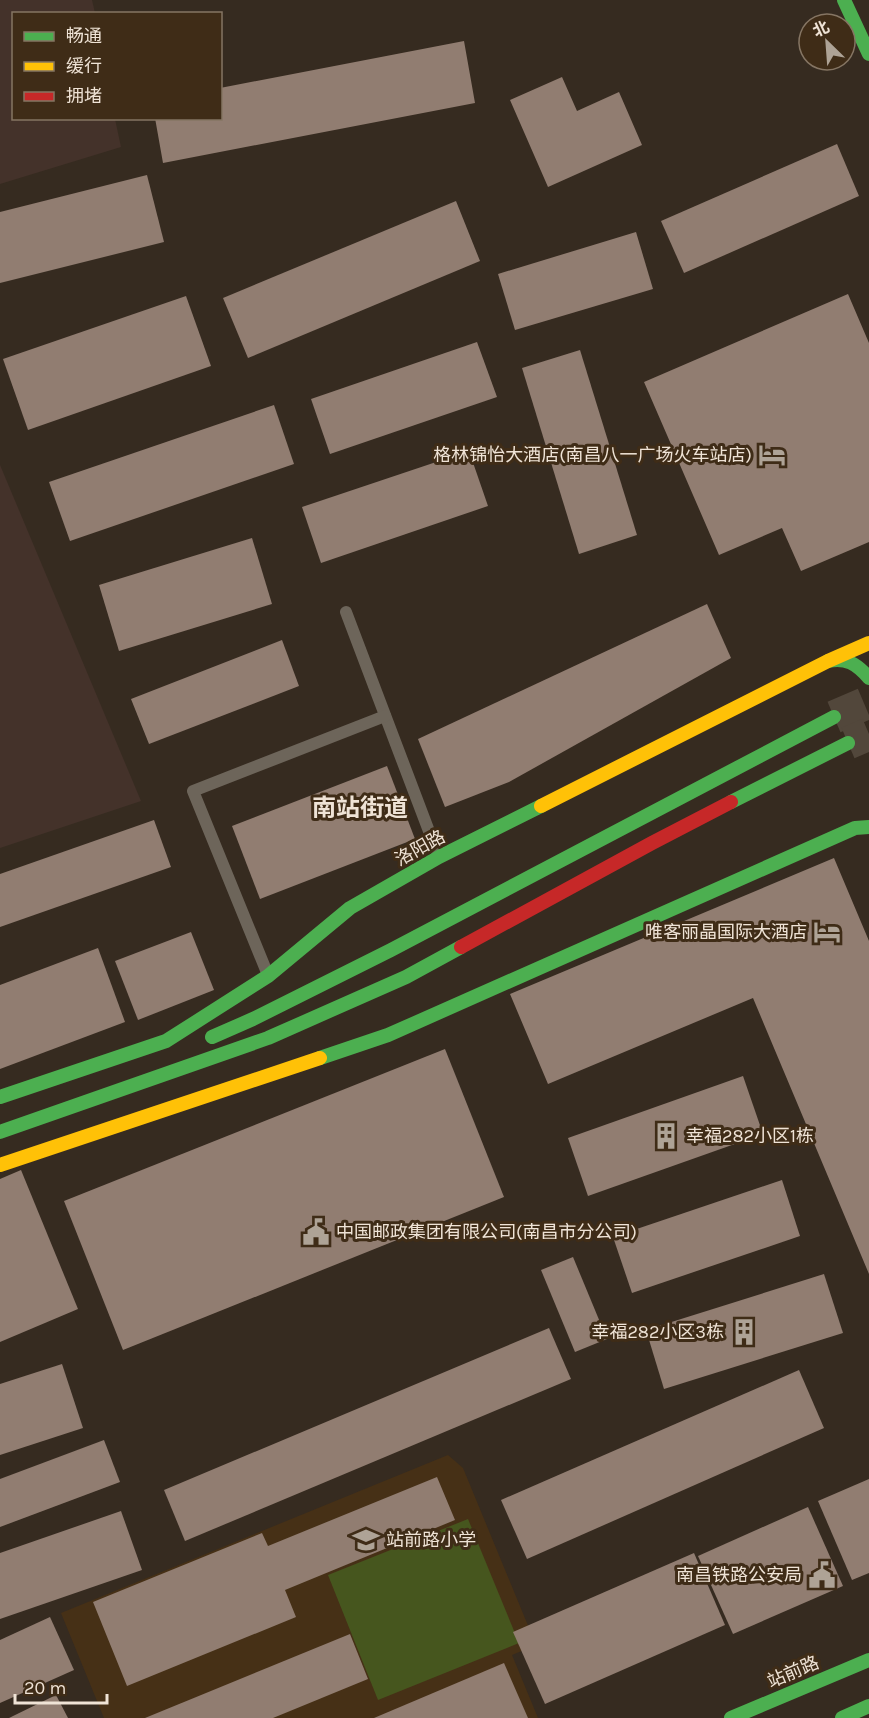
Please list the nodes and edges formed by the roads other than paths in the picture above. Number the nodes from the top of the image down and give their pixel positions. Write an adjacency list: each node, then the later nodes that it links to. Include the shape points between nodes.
1 (844, 0): 2 (street)
2 (869, 54)
3 (346, 612): 7 (lane)
4 (869, 643): 5 (street, 洛阳路)
5 (828, 661): 6 (street, via 847,659); 12 (street, 洛阳路)
6 (869, 678)
7 (385, 716): 12 (lane); 13 (lane, via 193,791)
8 (834, 717): 14 (street, via 391,950)
9 (848, 743): 16 (street, via 652,843 406,977 268,1038)
10 (869, 816): 11 (street)
11 (862, 828): 17 (street, via 388,1035)
12 (439, 857): 13 (street, 洛阳路, via 350,908)
13 (268, 976): 15 (street, 洛阳路, via 166,1041)
14 (200, 1042)
15 (0, 1097)
16 (0, 1132)
17 (0, 1165)
18 (869, 1660): 20 (street, 站前路)
19 (869, 1706): 21 (street)
20 (731, 1718)
21 (842, 1718)

